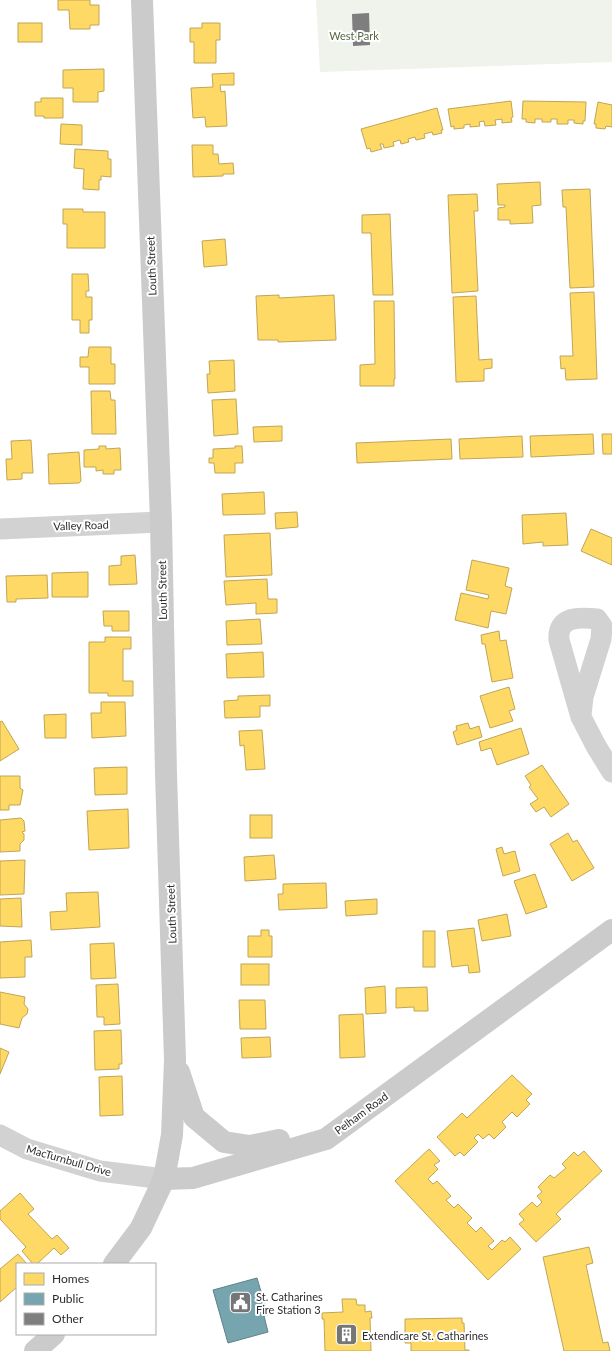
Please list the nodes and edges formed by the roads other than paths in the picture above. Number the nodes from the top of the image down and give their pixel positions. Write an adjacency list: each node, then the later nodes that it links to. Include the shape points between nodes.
1 (142, 0): 2 (main road, Louth Street)
2 (161, 522): 3 (street, Valley Road); 7 (main road, Louth Street)
3 (0, 529)
4 (581, 715): 5 (street)
5 (612, 772)
6 (612, 930): 9 (main road, Pelham Road)
7 (175, 1060): 9 (main road, via 194,1117 224,1142 250,1146 288,1138); 10 (main road, Louth Street, via 172,1135)
8 (0, 1135): 10 (street, MacTurnbull Drive, via 27,1149 100,1171)
9 (326, 1139): 10 (main road, Pelham Road, via 193,1178)
10 (164, 1179): 11 (main road, via 141,1228)
11 (115, 1263)
12 (53, 1335): 13 (main road)
13 (35, 1351)

